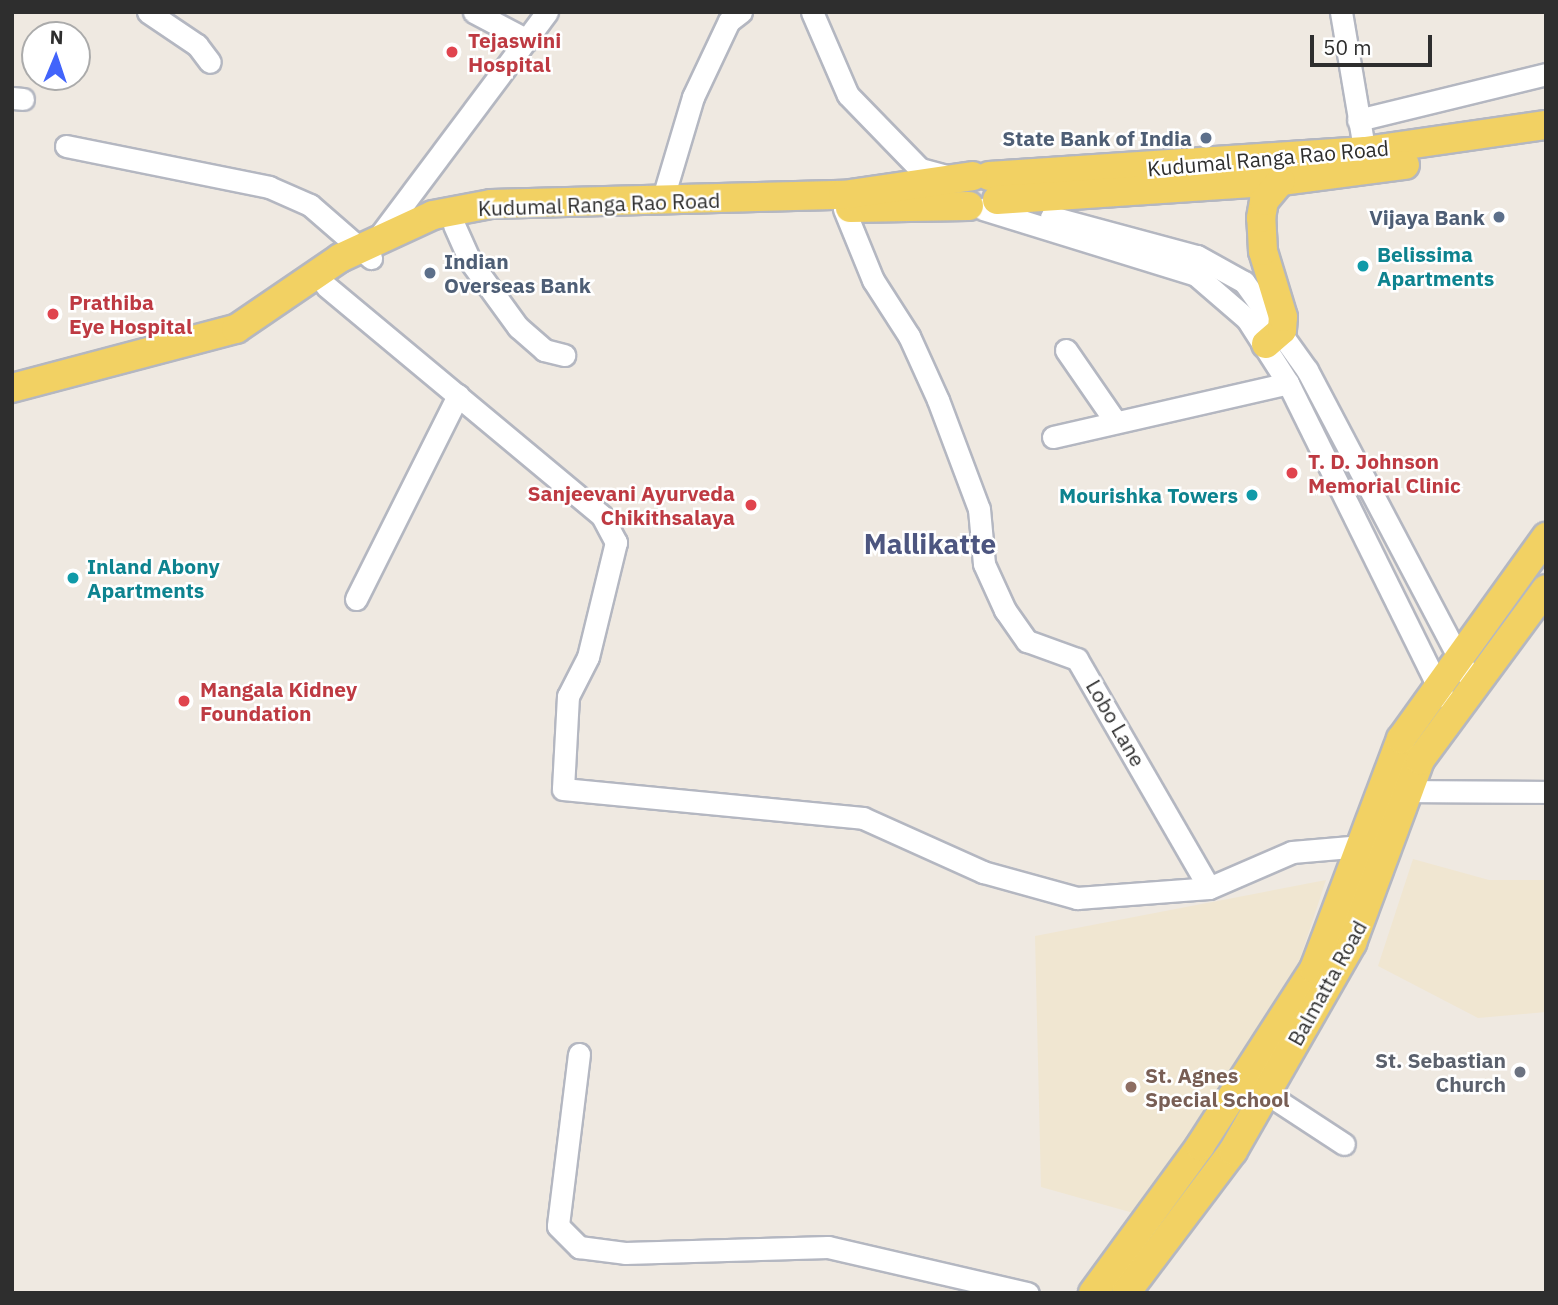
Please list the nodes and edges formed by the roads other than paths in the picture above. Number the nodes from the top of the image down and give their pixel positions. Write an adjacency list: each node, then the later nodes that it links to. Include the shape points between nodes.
1 (148, 12): 8 (street, via 197,45)
2 (474, 12): 7 (street)
3 (547, 12): 7 (street)
4 (741, 12): 17 (street, via 729,21 693,97)
5 (812, 12): 16 (street, via 848,95 920,169)
6 (1341, 12): 10 (street)
7 (527, 40): 20 (street)
8 (209, 62)
9 (1546, 74): 10 (street)
10 (1359, 120): 14 (street)
11 (1546, 125): 14 (main road, Kudumal Ranga Rao Road)
12 (1546, 144): 14 (main road)
13 (66, 146): 20 (street, via 269,187 310,205)
14 (1366, 161): 15 (main road); 16 (main road, Kudumal Ranga Rao Road)
15 (1281, 181): 16 (main road); 22 (main road, via 1264,201 1261,234)
16 (980, 193): 17 (main road, Kudumal Ranga Rao Road); 18 (main road); 22 (street, via 1197,256 1244,282)
17 (663, 201): 20 (main road, Kudumal Ranga Rao Road, via 491,204 433,215)
18 (844, 209): 19 (main road, via 511,217); 41 (street, Lobo Lane, via 873,280 909,336 939,400 979,509 984,564 1005,610 1027,641 1077,659)
19 (454, 225): 20 (main road); 24 (street, via 470,261 519,327 544,350)
20 (373, 249): 21 (main road); 26 (main road, Kudumal Ranga Rao Road, via 236,329)
21 (327, 286): 27 (street); 28 (main road, via 234,346)
22 (1274, 337): 25 (street); 34 (street)
23 (1066, 350): 29 (street)
24 (564, 355)
25 (1288, 383): 29 (street); 35 (street)
26 (12, 388)
27 (458, 395): 33 (street); 41 (street, via 602,516 616,542 588,657 568,696 563,789 863,818 983,872 1077,898)
28 (12, 404)
29 (1115, 421): 30 (street)
30 (1053, 437)
31 (1546, 537): 34 (main road)
32 (1546, 589): 36 (main road, Balmatta Road)
33 (356, 598)
34 (1460, 658): 35 (main road); 36 (street)
35 (1438, 685): 37 (street); 40 (main road, via 1401,739)
36 (1473, 685): 37 (main road, Balmatta Road)
37 (1451, 714): 38 (main road, Balmatta Road)
38 (1406, 791): 39 (street); 43 (main road, Balmatta Road, via 1352,943)
39 (1546, 792)
40 (1362, 846): 41 (street, via 1292,852); 46 (main road, via 1314,969 1200,1146)
41 (1209, 888)
42 (579, 1054): 45 (street, via 558,1226 579,1247 625,1253 828,1247)
43 (1266, 1093): 44 (street); 47 (main road, Balmatta Road, via 1233,1151)
44 (1344, 1144)
45 (1028, 1293)
46 (1093, 1293)
47 (1126, 1293)

